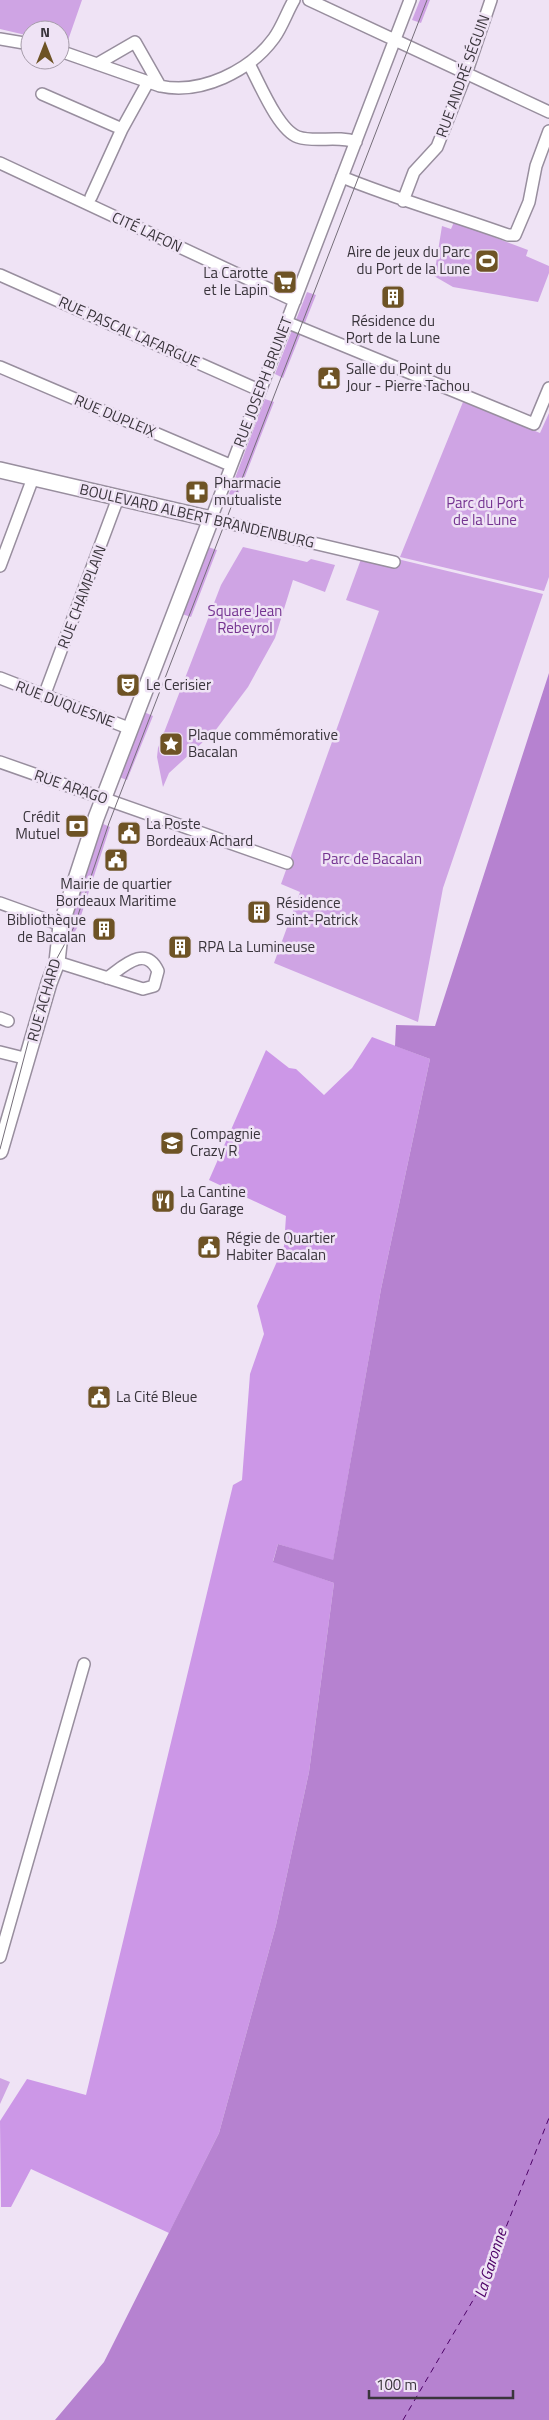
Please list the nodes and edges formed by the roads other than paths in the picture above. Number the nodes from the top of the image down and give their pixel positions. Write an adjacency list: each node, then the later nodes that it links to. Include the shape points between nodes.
1 (294, 0): 10 (street, via 274,37)
2 (309, 0): 6 (street)
3 (410, 0): 6 (street, RUE JOSEPH BRUNET)
4 (490, 0): 11 (street, RUE ANDRÉ SÉGUIN)
5 (0, 38): 7 (street)
6 (395, 40): 11 (street); 18 (street, RUE JOSEPH BRUNET)
7 (20, 42)
8 (70, 55): 9 (street)
9 (97, 64): 12 (street); 13 (street, via 135,42)
10 (249, 64): 13 (street, via 203,84 175,89); 18 (street, via 281,122 297,137)
11 (466, 74): 15 (street); 22 (street, RUE ANDRÉ SÉGUIN, via 437,147 414,172)
12 (148, 82): 13 (street); 16 (street)
13 (160, 86)
14 (42, 94): 16 (street)
15 (549, 112)
16 (122, 129): 21 (street)
17 (549, 131): 22 (street, via 536,166 529,202 515,235)
18 (356, 142): 20 (street, RUE JOSEPH BRUNET)
19 (0, 163): 24 (street, CITÉ LAFON)
20 (342, 177): 22 (street); 24 (street, RUE JOSEPH BRUNET)
21 (91, 197)
22 (403, 201)
23 (0, 275): 28 (street, RUE PASCAL LAFARGUE)
24 (294, 301): 25 (street, RUE JOSEPH BRUNET)
25 (286, 322): 27 (street, via 534,424); 28 (street, RUE JOSEPH BRUNET)
26 (0, 367): 29 (street, RUE DUPLEIX)
27 (549, 388)
28 (259, 390): 29 (street, RUE JOSEPH BRUNET)
29 (230, 465): 33 (street, RUE JOSEPH BRUNET)
30 (0, 470): 31 (street, BOULEVARD ALBERT BRANDENBURG)
31 (33, 478): 32 (street, BOULEVARD ALBERT BRANDENBURG); 35 (street)
32 (118, 498): 33 (street, BOULEVARD ALBERT BRANDENBURG); 37 (street, RUE CHAMPLAIN)
33 (211, 519): 34 (street, BOULEVARD ALBERT BRANDENBURG); 38 (street, RUE JOSEPH BRUNET)
34 (394, 562)
35 (0, 566)
36 (0, 678): 37 (street, RUE DUQUESNE)
37 (44, 696): 38 (street, RUE DUQUESNE)
38 (131, 729): 40 (street, RUE JOSEPH BRUNET)
39 (0, 762): 41 (street, RUE ARAGO)
40 (117, 764): 41 (street, RUE ACHARD)
41 (103, 799): 42 (street, RUE ARAGO); 44 (street, RUE ACHARD)
42 (287, 863)
43 (0, 903): 44 (street)
44 (61, 925): 45 (street, RUE ACHARD)
45 (57, 962): 46 (street); 48 (street, RUE ACHARD)
46 (107, 978)
47 (0, 1052): 48 (street)
48 (28, 1059): 49 (street, RUE ACHARD)
49 (0, 1151)
50 (84, 1664): 51 (street)
51 (0, 1957)

